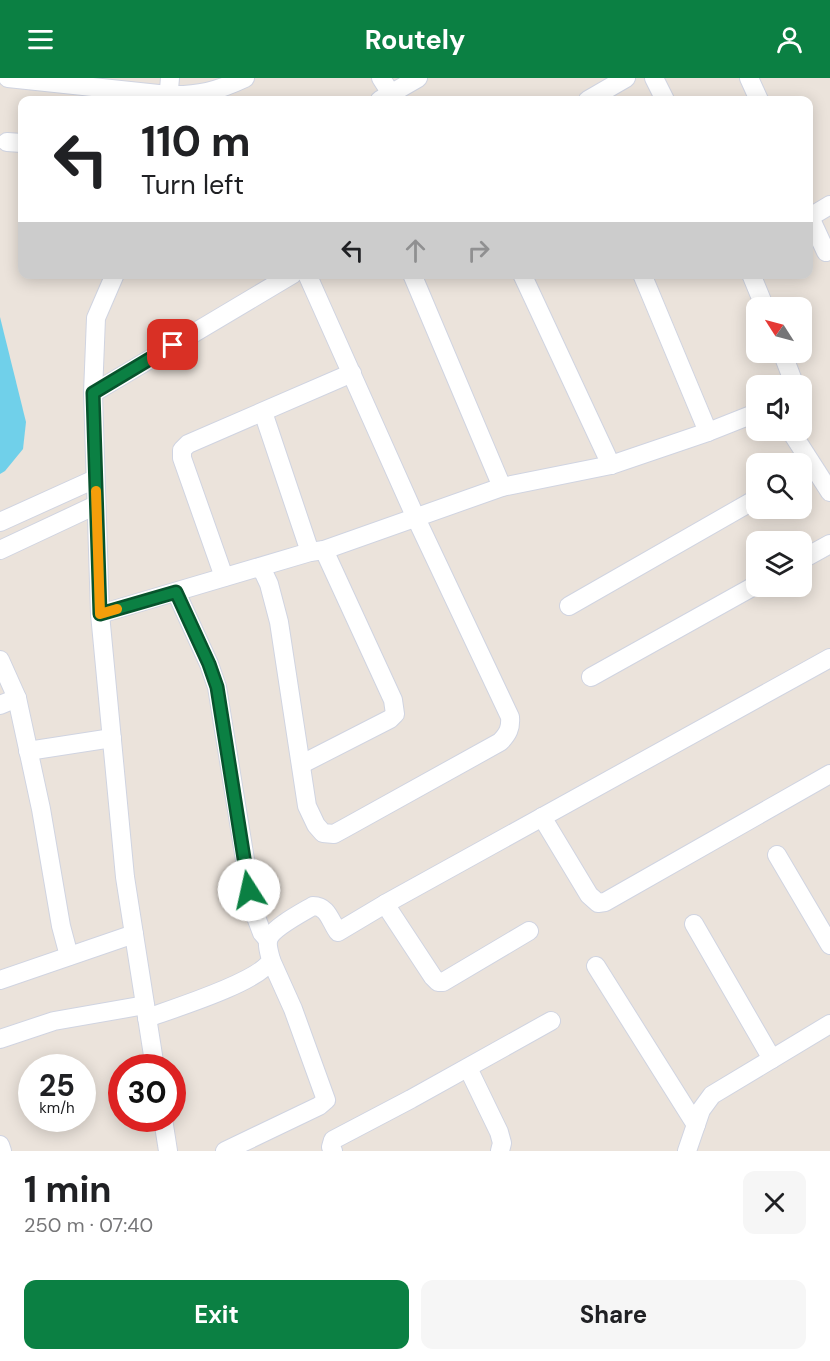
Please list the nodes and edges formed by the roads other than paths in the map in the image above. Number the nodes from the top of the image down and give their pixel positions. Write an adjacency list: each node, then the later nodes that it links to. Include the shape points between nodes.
1 (8, 78): 9 (street)
2 (245, 78): 9 (street, via 211,93 192,96)
3 (381, 78): 10 (street)
4 (418, 78): 11 (street)
5 (626, 78): 8 (street)
6 (654, 78): 13 (street)
7 (749, 78): 14 (street)
8 (604, 84): 12 (street)
9 (169, 91)
10 (388, 96)
11 (392, 96)
12 (592, 96)
13 (663, 96)
14 (757, 96)
15 (830, 205): 16 (street)
16 (813, 213)
17 (813, 224): 18 (street)
18 (826, 252)
19 (113, 279): 28 (street, via 96,318)
20 (285, 279): 28 (street)
21 (309, 279): 27 (street)
22 (414, 279): 35 (street)
23 (524, 279): 32 (street)
24 (644, 279): 31 (street)
25 (752, 279): 26 (street)
26 (760, 297)
27 (352, 373): 29 (street); 39 (street)
28 (93, 393): 34 (street)
29 (263, 412): 43 (street); 46 (street, via 182,450)
30 (746, 418): 31 (street)
31 (708, 432): 32 (street)
32 (612, 465): 35 (street)
33 (812, 475): 36 (street)
34 (95, 479): 37 (street); 40 (street)
35 (502, 487): 39 (street)
36 (830, 492)
37 (96, 505): 42 (street); 50 (street)
38 (746, 506): 49 (street)
39 (415, 516): 43 (street); 57 (street, via 510,717 508,735 334,834 323,833 307,806)
40 (0, 522)
41 (830, 544): 44 (street)
42 (0, 550)
43 (317, 551): 45 (street); 57 (street, via 393,700 395,714)
44 (812, 554)
45 (261, 567): 46 (street); 57 (street, via 279,622)
46 (224, 577): 48 (street)
47 (746, 591): 53 (street)
48 (176, 592): 50 (street); 65 (street, via 217,687 253,909)
49 (569, 606)
50 (100, 614): 55 (street)
51 (830, 658): 59 (street)
52 (0, 660): 54 (street)
53 (591, 678)
54 (8, 701): 56 (street)
55 (112, 738): 56 (street); 64 (street)
56 (28, 751): 67 (street)
57 (302, 764)
58 (830, 774): 59 (street, via 605,903 598,903 589,895)
59 (542, 817): 61 (street)
60 (777, 855): 66 (street)
61 (385, 904): 63 (street, via 438,982); 65 (street, via 338,932 327,912 313,906 279,927)
62 (694, 924): 76 (street)
63 (529, 932)
64 (134, 934): 67 (street); 71 (street)
65 (268, 940): 68 (street)
66 (830, 945)
67 (69, 956): 70 (street)
68 (271, 960): 71 (street, via 264,970 246,979); 83 (street, via 326,1100)
69 (596, 966): 78 (street)
70 (0, 980)
71 (146, 1011): 74 (street, via 54,1021); 75 (street)
72 (551, 1020): 77 (street)
73 (830, 1024): 76 (street)
74 (0, 1039)
75 (153, 1054)
76 (772, 1059): 78 (street, via 712,1095)
77 (468, 1068): 84 (street, via 333,1140); 85 (street, via 499,1132)
78 (696, 1125): 86 (street)
79 (165, 1132): 82 (street)
80 (0, 1145): 81 (street)
81 (2, 1151)
82 (168, 1151)
83 (225, 1151)
84 (333, 1151)
85 (500, 1151)
86 (687, 1151)

